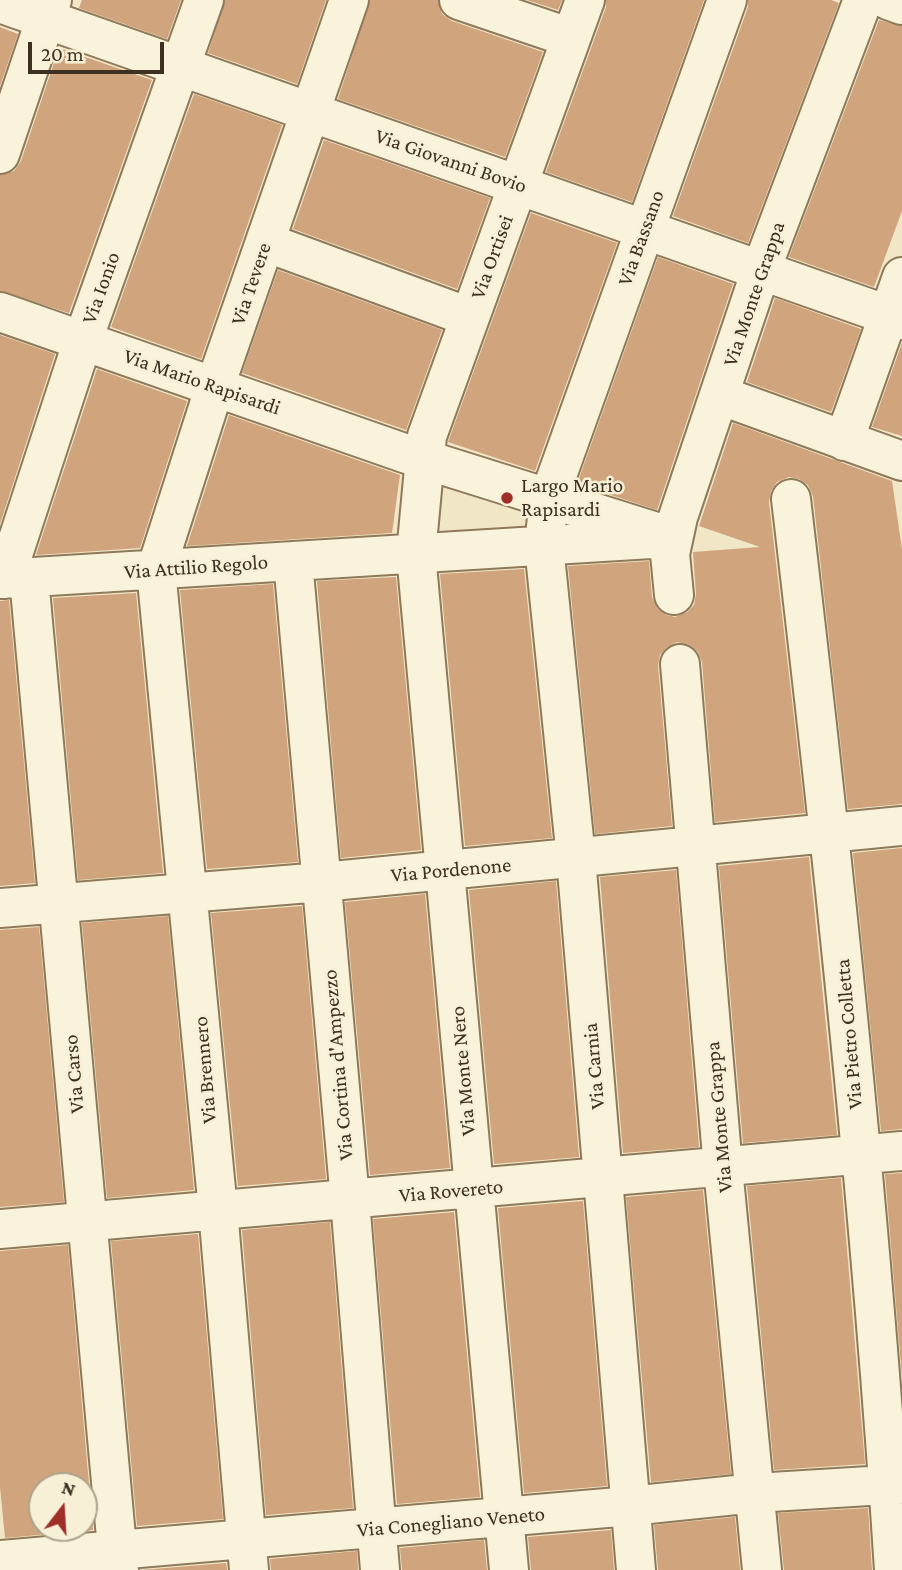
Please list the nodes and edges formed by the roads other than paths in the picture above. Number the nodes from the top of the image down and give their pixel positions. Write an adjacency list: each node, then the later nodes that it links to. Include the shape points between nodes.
1 (204, 0): 12 (street, Via Ionio)
2 (349, 0): 13 (street, Via Tevere)
3 (459, 0): 11 (street)
4 (585, 0): 11 (street, Via Ortisei)
5 (727, 0): 16 (street, Via Bassano)
6 (863, 0): 18 (street, Via Monte Grappa)
7 (888, 0): 9 (street)
8 (0, 3): 10 (street, Via Giovanni Bovio)
9 (902, 5)
10 (49, 9): 12 (street, Via Giovanni Bovio); 14 (street)
11 (571, 38): 15 (street, Via Ortisei)
12 (181, 67): 13 (street, Via Giovanni Bovio); 23 (street, Via Ionio)
13 (310, 111): 15 (street, Via Giovanni Bovio); 17 (street, Via Tevere)
14 (0, 154)
15 (518, 185): 16 (street, Via Giovanni Bovio); 21 (street, Via Ortisei)
16 (644, 229): 18 (street, Via Giovanni Bovio); 29 (street, Via Bassano)
17 (265, 242): 21 (street); 24 (street, Via Tevere)
18 (761, 270): 22 (street, Via Giovanni Bovio); 25 (street, Via Monte Grappa)
19 (902, 277): 22 (street)
20 (0, 312): 23 (street, Via Mario Rapisardi)
21 (470, 317): 27 (street, Via Ortisei)
22 (895, 318): 26 (street)
23 (82, 341): 24 (street, Via Mario Rapisardi); 36 (street, Via Ionio)
24 (215, 386): 27 (street, Via Mario Rapisardi); 35 (street, Via Tevere)
25 (719, 395): 26 (street); 31 (street, Via Monte Grappa)
26 (844, 441): 28 (street)
27 (419, 449): 29 (street, Via Mario Rapisardi); 34 (street, Via Ortisei)
28 (902, 461)
29 (553, 488): 31 (street, Via Mario Rapisardi); 32 (street, Via Bassano)
30 (791, 499): 40 (street, Via Pietro Colletta)
31 (672, 537): 32 (street, Via Attilio Regolo); 37 (street, Via Monte Grappa)
32 (545, 554): 34 (street, Via Attilio Regolo); 42 (street, Via Carnia)
33 (293, 561): 34 (street, Via Attilio Regolo); 35 (street, Via Attilio Regolo); 44 (street, Via Cortina d'Ampezzo)
34 (409, 561): 43 (street, Via Monte Nero)
35 (156, 570): 36 (street, Via Attilio Regolo); 45 (street, Via Brennero)
36 (11, 579): 46 (street, Via Carso)
37 (674, 595)
38 (680, 664): 41 (street, Via Monte Grappa)
39 (902, 826): 40 (street, Via Pordenone)
40 (831, 833): 41 (street, Via Pordenone); 49 (street, Via Pietro Colletta)
41 (697, 845): 42 (street, Via Pordenone); 50 (street, Via Monte Grappa)
42 (576, 858): 43 (street, Via Pordenone); 51 (street, Via Carnia)
43 (445, 871): 44 (street, Via Pordenone); 52 (street, Via Monte Nero)
44 (322, 882): 45 (street, Via Pordenone); 53 (street, Via Cortina d'Ampezzo)
45 (188, 893): 46 (street, Via Pordenone); 54 (street, Via Brennero)
46 (58, 903): 47 (street, Via Pordenone); 55 (street, Via Carso)
47 (0, 908)
48 (902, 1151): 49 (street, Via Rovereto)
49 (860, 1155): 50 (street, Via Rovereto); 57 (street, Via Pietro Colletta)
50 (723, 1167): 51 (street, Via Rovereto); 58 (street, Via Monte Grappa)
51 (604, 1177): 52 (street, Via Rovereto); 59 (street, Via Carnia)
52 (474, 1188): 53 (street, Via Rovereto); 60 (street, Via Monte Nero)
53 (350, 1199): 54 (street, Via Rovereto); 61 (street, Via Cortina d'Ampezzo)
54 (218, 1210): 55 (street, Via Rovereto); 62 (street, Via Brennero)
55 (88, 1222): 56 (street, Via Rovereto); 64 (street, Via Carso)
56 (0, 1229)
57 (895, 1485): 58 (street, Via Conegliano Veneto); 69 (street, Via Pietro Colletta)
58 (755, 1493): 59 (street, Via Conegliano Veneto); 68 (street, Via Monte Grappa)
59 (631, 1506): 60 (street, Via Conegliano Veneto); 67 (street, Via Carnia)
60 (504, 1517): 61 (street, Via Conegliano Veneto); 66 (street, Via Monte Nero)
61 (377, 1528): 62 (street, Via Conegliano Veneto); 65 (street, Via Cortina d'Ampezzo)
62 (248, 1554): 64 (street, Via Conegliano Veneto)
63 (0, 1560): 64 (street, Via Conegliano Veneto)
64 (118, 1560)
65 (380, 1570)
66 (509, 1570)
67 (636, 1570)
68 (762, 1570)
69 (894, 1570)

